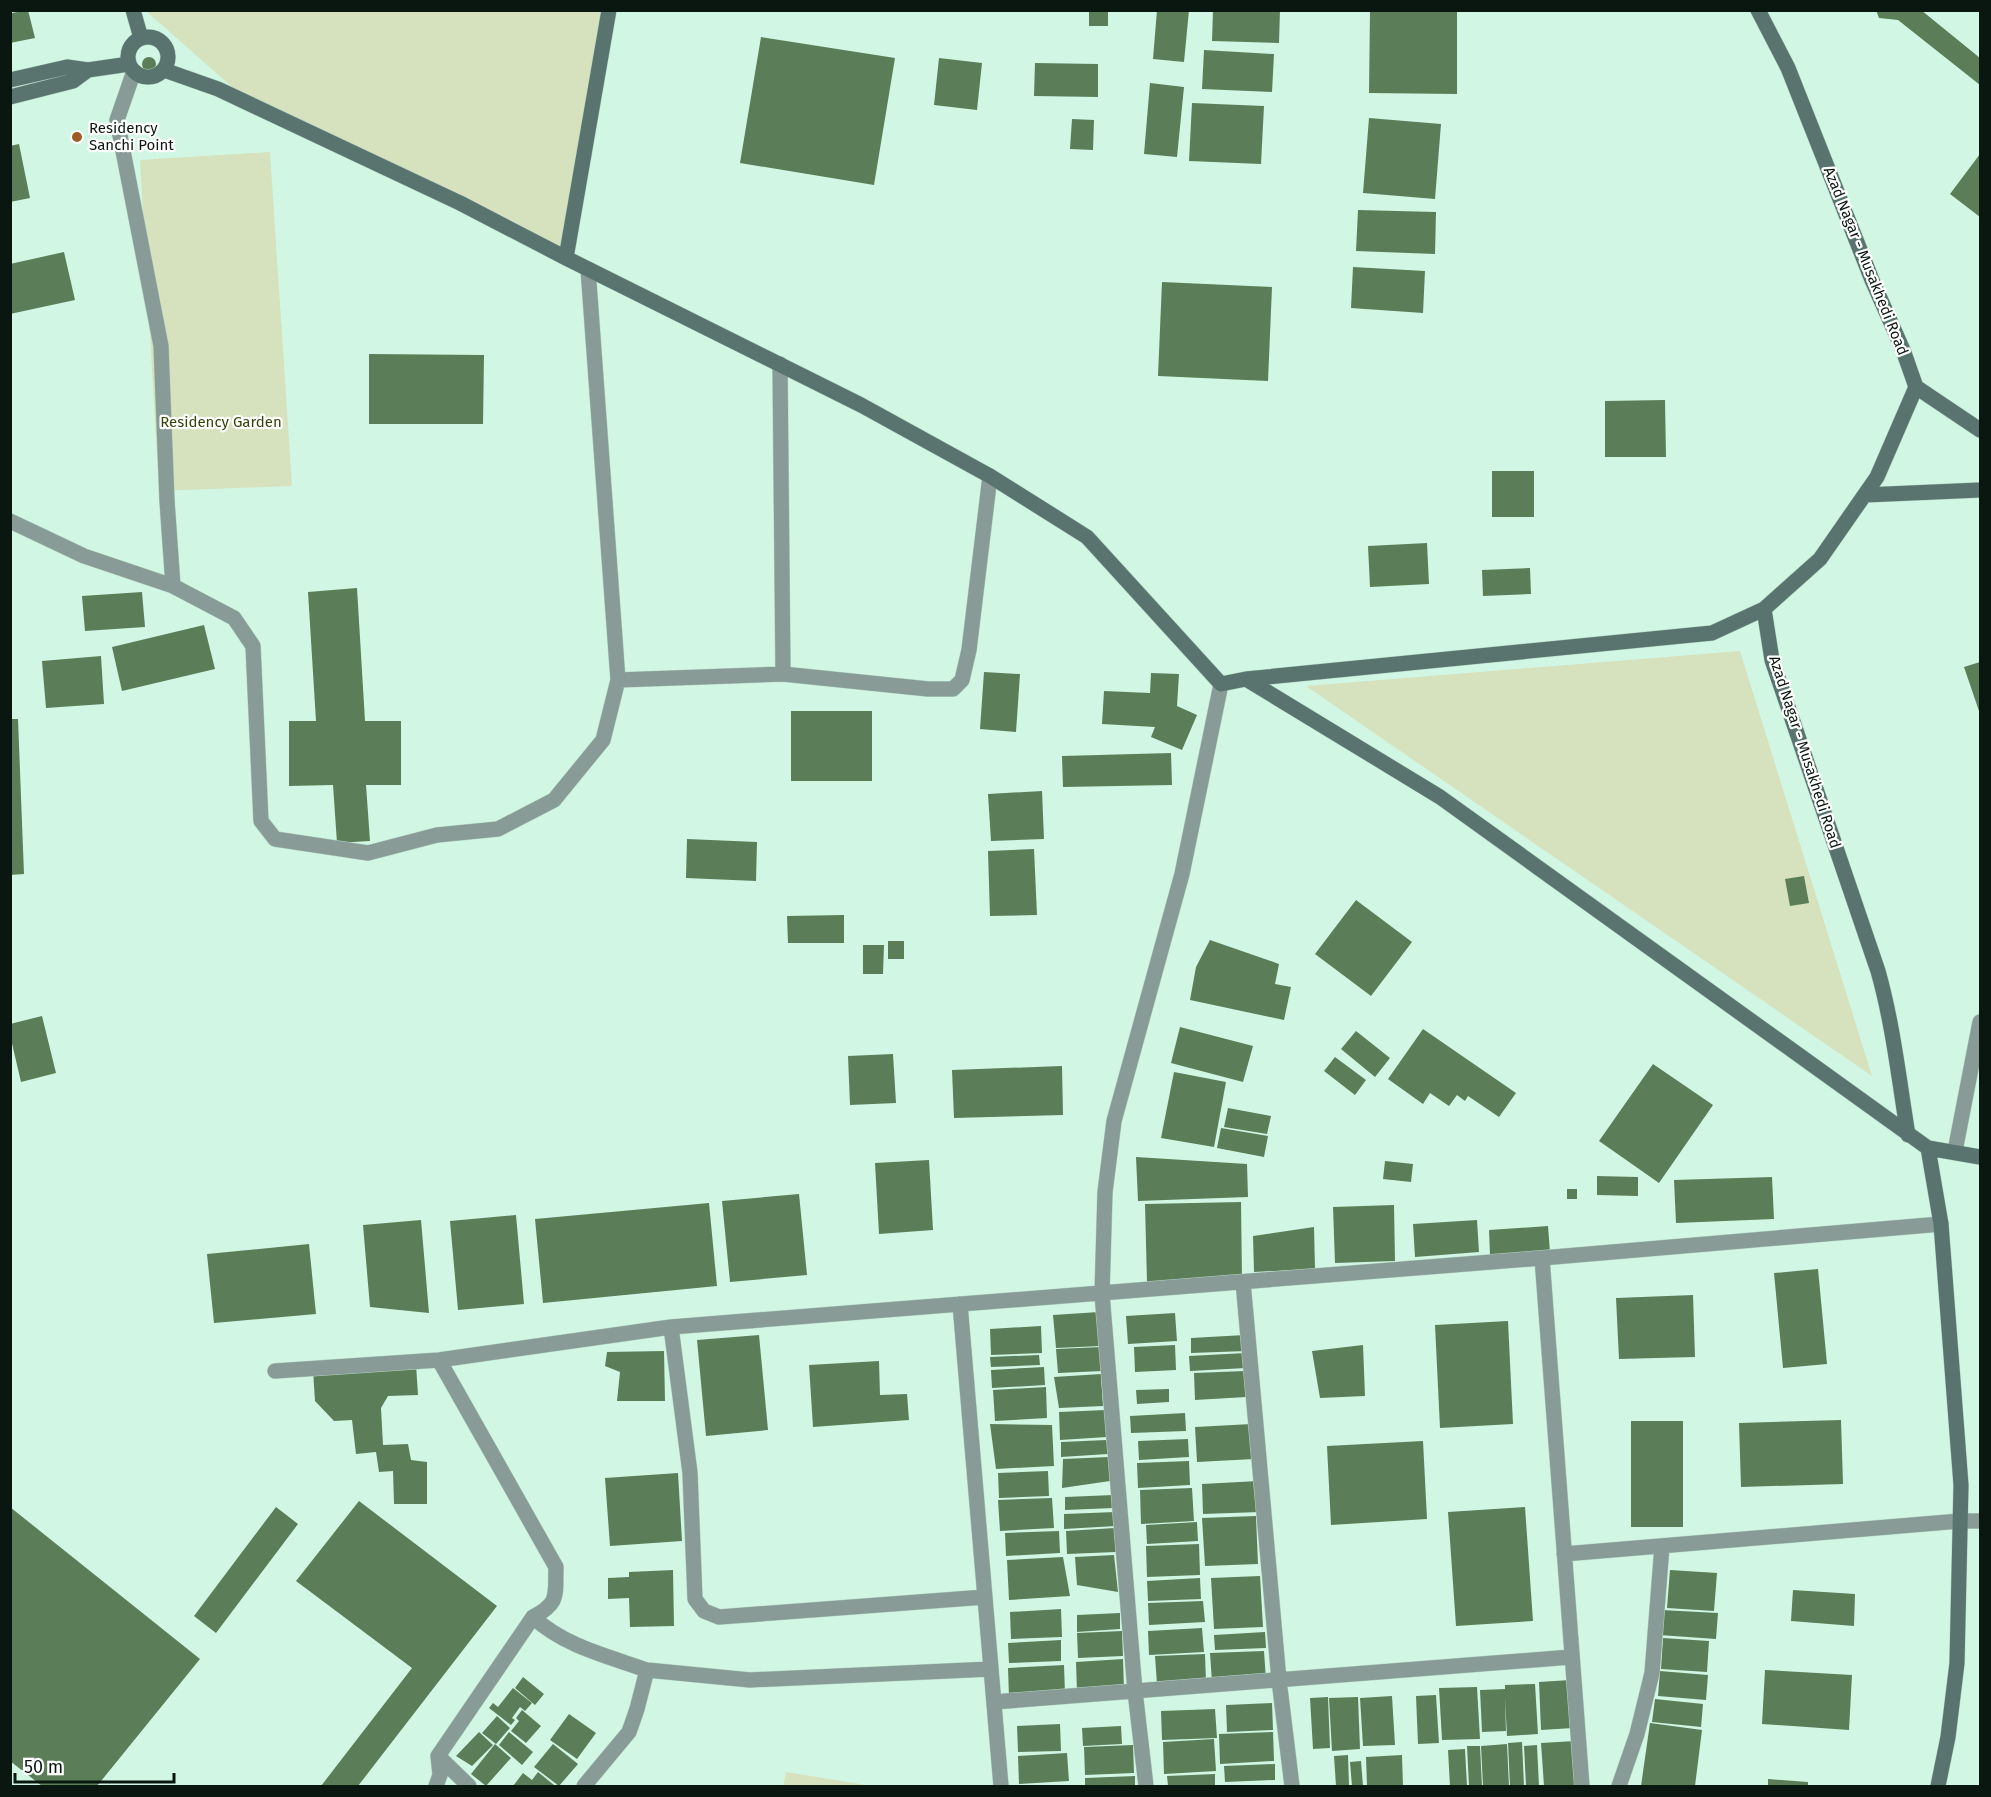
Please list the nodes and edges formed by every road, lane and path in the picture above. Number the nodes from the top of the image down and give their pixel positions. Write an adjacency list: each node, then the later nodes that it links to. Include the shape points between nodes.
1 (133, 10): 4 (street)
2 (609, 10): 10 (street)
3 (1758, 10): 13 (street, Azad Nagar - Musakhedi Road, via 1788,68)
4 (141, 38): 5 (street, via 128,57); 7 (street, via 154,38 165,45 169,58)
5 (131, 68): 6 (street); 7 (street, via 139,76 152,78); 19 (street, via 117,120 161,346)
6 (88, 70): 8 (street, via 67,67); 9 (street, via 73,81)
7 (164, 70): 10 (street, via 229,94 460,203)
8 (10, 80)
9 (10, 97)
10 (566, 258): 11 (street)
11 (588, 269): 12 (street); 23 (street)
12 (780, 364): 15 (street); 21 (street)
13 (1916, 387): 14 (street); 17 (street, via 1877,477)
14 (1980, 430)
15 (990, 476): 21 (street, via 969,650 962,680 953,689); 24 (street, via 1087,537)
16 (1980, 490): 17 (street)
17 (1865, 495): 20 (street, via 1820,558)
18 (10, 521): 19 (street, via 84,556)
19 (173, 586): 23 (street, via 234,618 253,646 261,820 275,839 368,853 437,835 498,829 554,800 603,740)
20 (1764, 609): 22 (street, via 1712,633); 26 (street, Azad Nagar - Musakhedi Road, via 1772,660 1889,1009)
21 (783, 674): 23 (street)
22 (1246, 679): 24 (street); 26 (street, via 1440,797)
23 (618, 680)
24 (1221, 684): 33 (street, via 1182,874 1114,1121 1105,1192)
25 (1980, 1022): 28 (street)
26 (1908, 1135): 27 (street)
27 (1928, 1148): 28 (street); 30 (street)
28 (1956, 1151): 29 (street)
29 (1980, 1157)
30 (1941, 1224): 31 (street); 38 (street, via 1961,1485)
31 (1542, 1258): 32 (street); 41 (street)
32 (1243, 1282): 33 (street); 47 (street)
33 (1102, 1294): 34 (street); 48 (street)
34 (960, 1304): 35 (street); 42 (street)
35 (671, 1327): 36 (street); 42 (street, via 690,1473 695,1599 704,1611 719,1617)
36 (439, 1360): 37 (street); 43 (street, via 556,1567 555,1600)
37 (275, 1371)
38 (1960, 1521): 39 (street); 40 (street); 59 (street, via 1957,1663)
39 (1980, 1521)
40 (1662, 1546): 41 (street); 58 (street, via 1652,1673)
41 (1564, 1554): 44 (street)
42 (985, 1597): 45 (street)
43 (533, 1617): 46 (street, via 548,1631 578,1646); 50 (street)
44 (1571, 1657): 47 (street); 57 (street)
45 (991, 1669): 46 (street, via 750,1680); 49 (street)
46 (646, 1670): 53 (street, via 628,1732)
47 (1280, 1680): 48 (street); 56 (street)
48 (1135, 1691): 49 (street); 55 (street)
49 (994, 1702): 54 (street)
50 (438, 1756): 51 (street, via 440,1775); 52 (street)
51 (436, 1786)
52 (469, 1786)
53 (584, 1786)
54 (1001, 1786)
55 (1146, 1786)
56 (1292, 1786)
57 (1582, 1786)
58 (1619, 1786)
59 (1938, 1786)

